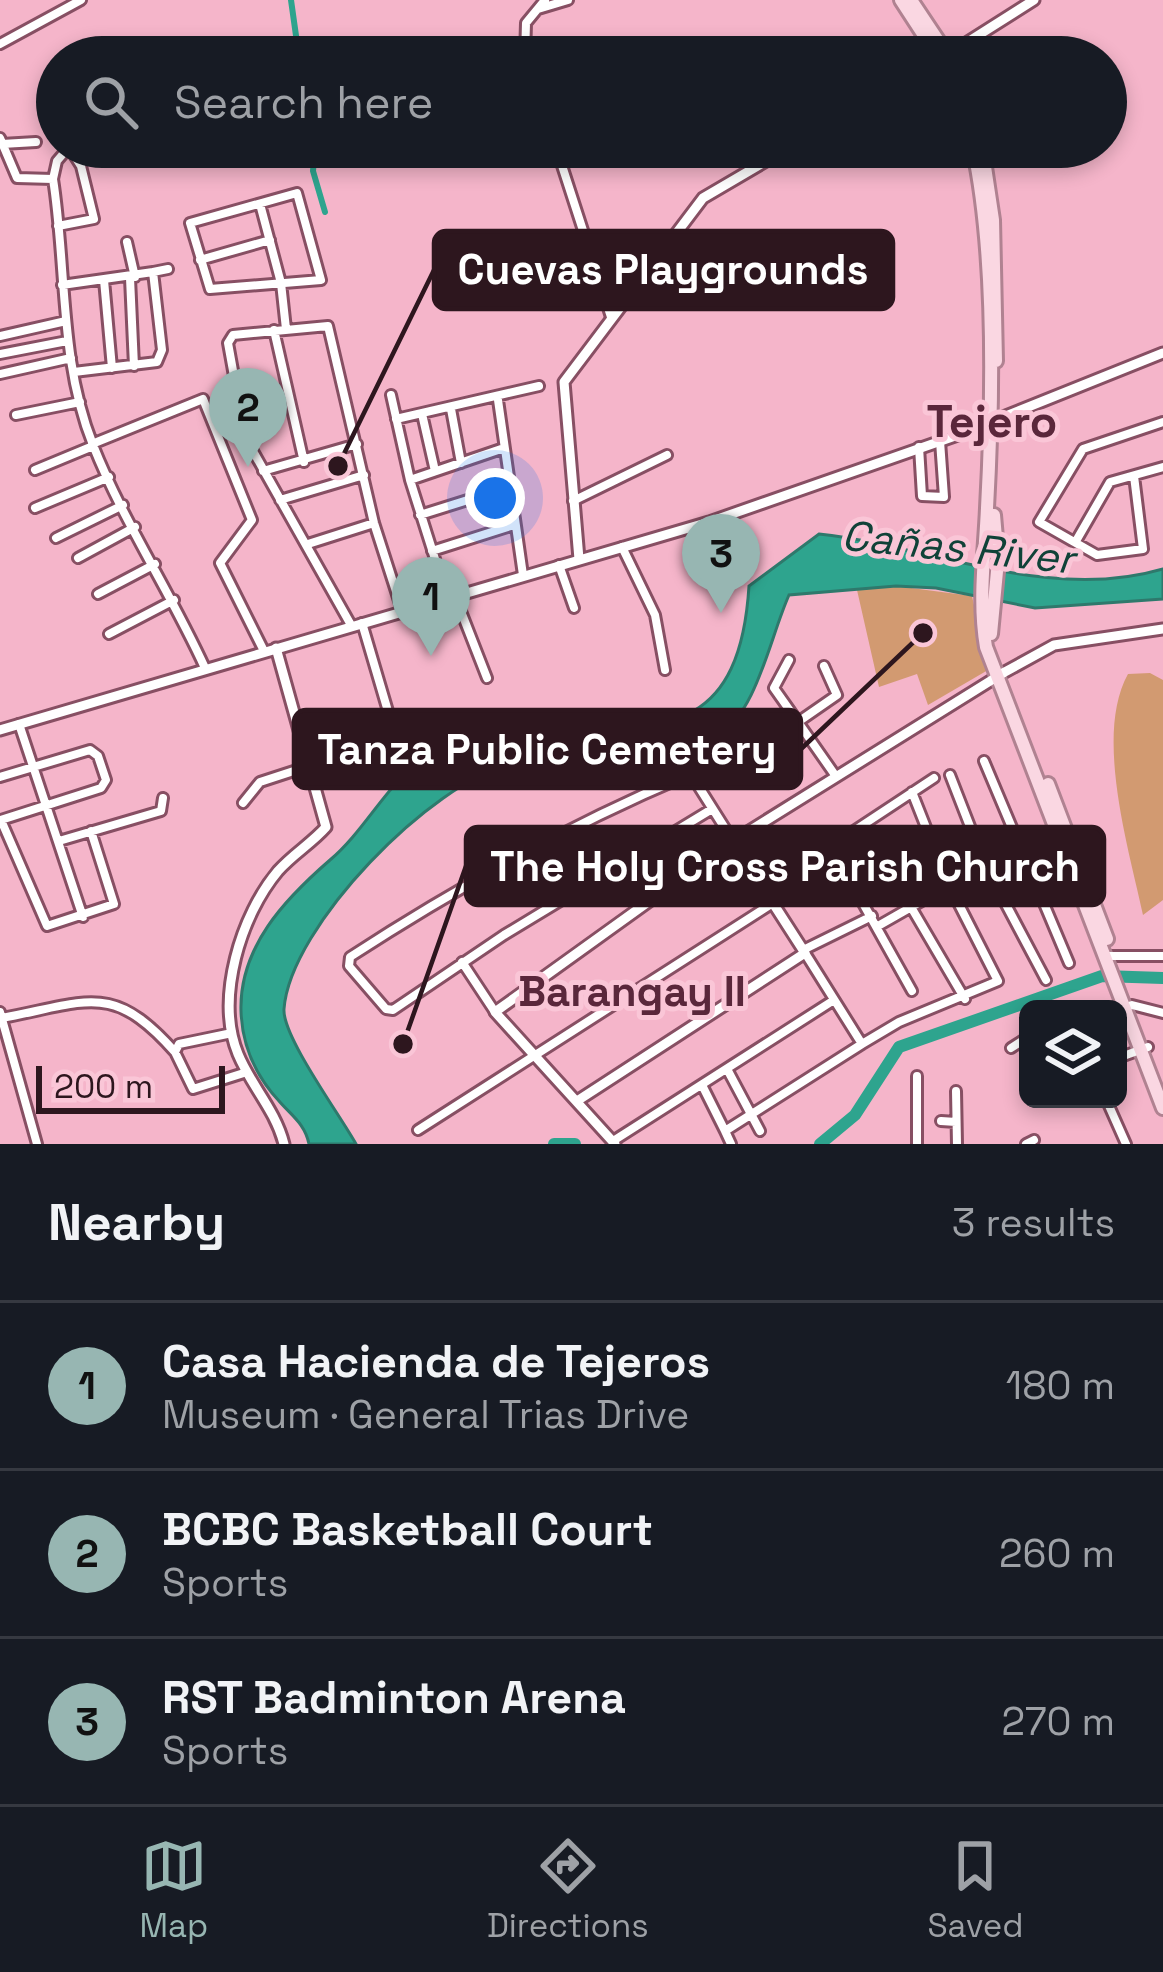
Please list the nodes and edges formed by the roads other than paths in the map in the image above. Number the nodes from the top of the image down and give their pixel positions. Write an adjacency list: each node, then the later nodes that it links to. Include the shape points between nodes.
1 (81, 0): 10 (street)
2 (545, 0): 6 (street)
3 (568, 0): 6 (street)
4 (1034, 0): 9 (main road)
5 (911, 1): 8 (main road)
6 (531, 11): 7 (street)
7 (523, 36)
8 (933, 36)
9 (977, 36)
10 (0, 44)
11 (1, 141): 12 (street); 19 (street, via 17,178)
12 (36, 142)
13 (55, 168): 19 (street)
14 (81, 168): 21 (street, via 94,219)
15 (563, 168): 31 (street)
16 (753, 168): 31 (main road, via 706,195)
17 (976, 168): 52 (main road)
18 (985, 168): 52 (main road, via 994,246)
19 (53, 179): 21 (street)
20 (260, 204): 22 (street); 24 (street, via 190,223); 29 (street, via 297,193 321,280)
21 (58, 226): 30 (street)
22 (270, 240): 24 (street); 29 (street)
23 (127, 242): 27 (street)
24 (200, 260): 29 (street, via 210,289)
25 (168, 269): 26 (street)
26 (152, 272): 27 (street); 40 (street, via 162,350 158,362)
27 (132, 278): 28 (street); 40 (street)
28 (104, 280): 30 (street); 41 (street)
29 (281, 284): 33 (street)
30 (62, 285): 32 (street)
31 (611, 317): 72 (main road, via 564,382)
32 (66, 321): 35 (street); 36 (street)
33 (286, 329): 34 (street); 55 (street, via 328,326)
34 (274, 330): 60 (street); 64 (street, via 233,334 228,343 239,418)
35 (0, 335)
36 (68, 341): 37 (street); 39 (street)
37 (0, 354)
38 (1161, 357): 52 (main road)
39 (71, 358): 42 (street); 43 (street)
40 (134, 366): 41 (street)
41 (112, 368): 42 (street)
42 (74, 372): 47 (street)
43 (0, 374)
44 (538, 386): 46 (street)
45 (391, 395): 51 (street)
46 (498, 400): 48 (street); 58 (street)
47 (80, 402): 50 (street); 56 (street)
48 (451, 409): 49 (street); 61 (street)
49 (422, 414): 51 (street); 65 (street)
50 (16, 415)
51 (396, 419): 69 (street)
52 (993, 421): 54 (main road); 75 (main road)
53 (1163, 422): 81 (street, via 1100,440 1074,460 1039,522)
54 (940, 441): 57 (main road); 57 (street, via 944,497 922,496)
55 (357, 444): 60 (street); 66 (street)
56 (93, 445): 63 (street); 68 (street); 100 (street, via 203,399 252,520 220,563)
57 (919, 447): 83 (main road)
58 (504, 448): 61 (street); 70 (street)
59 (668, 455): 72 (street)
60 (304, 462): 64 (street)
61 (461, 463): 65 (street)
62 (1163, 469): 67 (street)
63 (35, 470)
64 (263, 471): 71 (street)
65 (435, 472): 69 (street)
66 (364, 475): 71 (street); 77 (street)
67 (1134, 476): 81 (street, via 1110,482); 81 (street, via 1143,549 1097,555)
68 (109, 477): 73 (street); 74 (street)
69 (410, 479): 76 (street)
70 (509, 487): 76 (street); 78 (street)
71 (280, 500): 82 (street)
72 (572, 502): 86 (main road)
73 (123, 505): 79 (street); 80 (street)
74 (34, 508)
75 (990, 514): 95 (main road); 95 (main road, via 998,561)
76 (420, 515): 84 (street)
77 (374, 524): 82 (street); 94 (street)
78 (514, 525): 84 (street); 89 (street)
79 (135, 527): 85 (street); 87 (street)
80 (56, 538)
81 (1076, 541)
82 (308, 544): 96 (street)
83 (622, 547): 86 (main road); 104 (street, via 655,615)
84 (432, 550): 91 (street)
85 (78, 558)
86 (579, 559): 88 (main road)
87 (155, 564): 90 (street); 92 (street)
88 (559, 565): 89 (main road); 93 (street)
89 (523, 575): 91 (main road)
90 (98, 594)
91 (451, 596): 94 (main road); 106 (street)
92 (174, 600): 98 (street); 103 (street)
93 (574, 608)
94 (401, 610): 96 (main road)
95 (989, 614): 105 (main road)
96 (356, 624): 99 (main road); 110 (street)
97 (1163, 629): 105 (main road, via 1054,645)
98 (109, 634)
99 (276, 648): 100 (main road); 113 (main road)
100 (264, 652): 103 (main road)
101 (789, 660): 107 (street, via 774,688)
102 (824, 666): 107 (street, via 837,695)
103 (205, 668): 108 (main road)
104 (665, 670)
105 (1000, 674): 114 (main road); 125 (main road)
106 (487, 678)
107 (799, 722): 114 (street)
108 (19, 724): 109 (main road); 112 (street)
109 (0, 730)
110 (395, 735)
111 (984, 761): 129 (street)
112 (34, 766): 116 (street); 121 (street); 121 (street, via 86,751 98,756 104,787)
113 (311, 766): 120 (street, via 260,782); 155 (main road, via 326,827 258,899 233,981)
114 (835, 775): 128 (main road)
115 (950, 776): 130 (street)
116 (0, 777)
117 (934, 778): 118 (street)
118 (912, 792): 126 (street); 133 (street, via 831,846)
119 (163, 798): 124 (street, via 161,811)
120 (243, 803)
121 (47, 806): 123 (street); 127 (street)
122 (712, 809): 128 (street); 143 (street); 143 (street, via 690,774 564,830 350,957 388,1010)
123 (1, 820): 138 (street, via 47,926)
124 (91, 831): 127 (street); 138 (street, via 114,904)
125 (1063, 833): 129 (street); 142 (main road)
126 (928, 838): 132 (street); 133 (street)
127 (58, 841): 138 (street)
128 (733, 842): 134 (main road); 152 (main road)
129 (1021, 850): 130 (street); 144 (street)
130 (985, 865): 132 (street); 145 (street)
131 (793, 875): 134 (street)
132 (948, 883): 136 (street); 147 (street, via 998,981)
133 (856, 887): 137 (street)
134 (765, 891): 135 (main road)
135 (772, 903): 140 (main road); 162 (street)
136 (911, 907): 139 (street); 147 (street)
137 (872, 915): 139 (street); 140 (street)
138 (82, 916)
139 (878, 926): 146 (street)
140 (804, 952): 148 (street); 169 (main road)
141 (1163, 956): 142 (street)
142 (1111, 961): 149 (main road)
143 (462, 962): 152 (street)
144 (1069, 963)
145 (1046, 980)
146 (912, 991)
147 (965, 999): 157 (street)
148 (834, 1000): 157 (street); 163 (street)
149 (1123, 1000)
150 (1127, 1003): 153 (street)
151 (1127, 1009): 159 (main road)
152 (495, 1012): 162 (main road)
153 (1163, 1013)
154 (1, 1015): 160 (street, via 126,1006); 179 (street)
155 (232, 1033): 160 (street, via 179,1044); 164 (main road)
156 (1019, 1043): 158 (street)
157 (862, 1044): 172 (street)
158 (1011, 1048)
159 (1145, 1048): 161 (street); 167 (main road); 171 (main road)
160 (175, 1052): 164 (street, via 193,1089)
161 (1127, 1055)
162 (535, 1058): 169 (main road); 175 (street)
163 (727, 1069): 166 (street); 172 (street)
164 (248, 1072): 180 (main road)
165 (917, 1076): 182 (street)
166 (702, 1085): 176 (street); 178 (street)
167 (1163, 1087)
168 (956, 1090): 174 (street)
169 (577, 1101): 178 (main road)
170 (1110, 1108): 184 (street)
171 (1163, 1108)
172 (752, 1115): 176 (street); 177 (street)
173 (940, 1121): 174 (street)
174 (956, 1122): 183 (street)
175 (418, 1130)
176 (725, 1131): 181 (street)
177 (760, 1131)
178 (614, 1143)
179 (37, 1144)
180 (284, 1144)
181 (731, 1144)
182 (917, 1144)
183 (957, 1144)
184 (1126, 1144)

